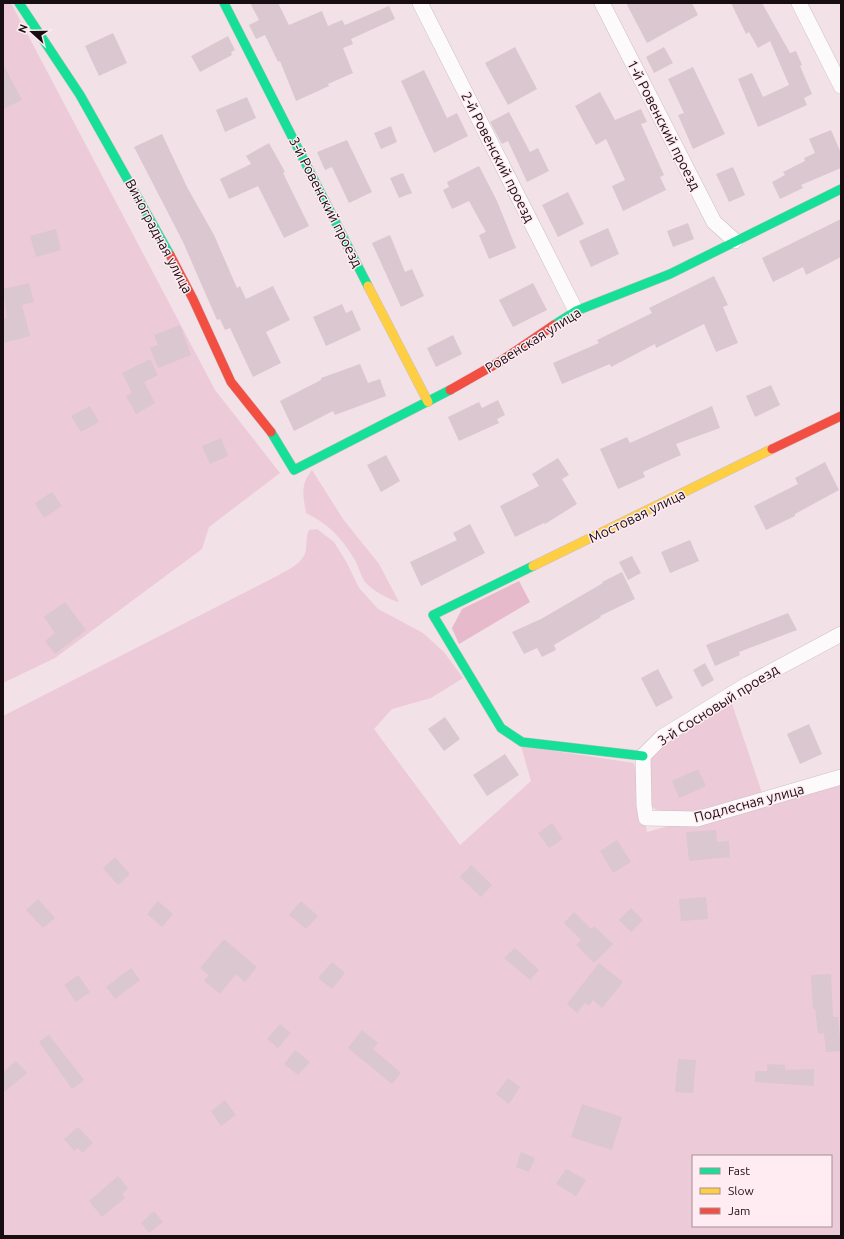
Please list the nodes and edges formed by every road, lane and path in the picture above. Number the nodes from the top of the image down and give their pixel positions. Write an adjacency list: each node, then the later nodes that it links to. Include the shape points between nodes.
1 (19, 3): 12 (street, Виноградная улица, via 80,95 152,220 193,299 231,382 275,437)
2 (224, 3): 10 (street, 3-й Ровенский проезд)
3 (420, 3): 9 (street, 2-й Ровенский проезд)
4 (602, 3): 8 (street, 1-й Ровенский проезд, via 714,222)
5 (799, 3): 6 (street)
6 (841, 86)
7 (841, 189): 8 (street, Ровенская улица)
8 (735, 241): 9 (street, Ровенская улица, via 670,274)
9 (576, 311): 10 (street, Ровенская улица, via 501,361)
10 (428, 402): 12 (street, Ровенская улица)
11 (841, 416): 14 (street, Мостовая улица, via 433,615 501,728 522,742)
12 (294, 470)
13 (841, 634): 14 (street, 3-й Сосновый проезд, via 748,684 662,737)
14 (642, 756): 15 (street, Подлесная улица, via 646,818 697,819)
15 (841, 777)

